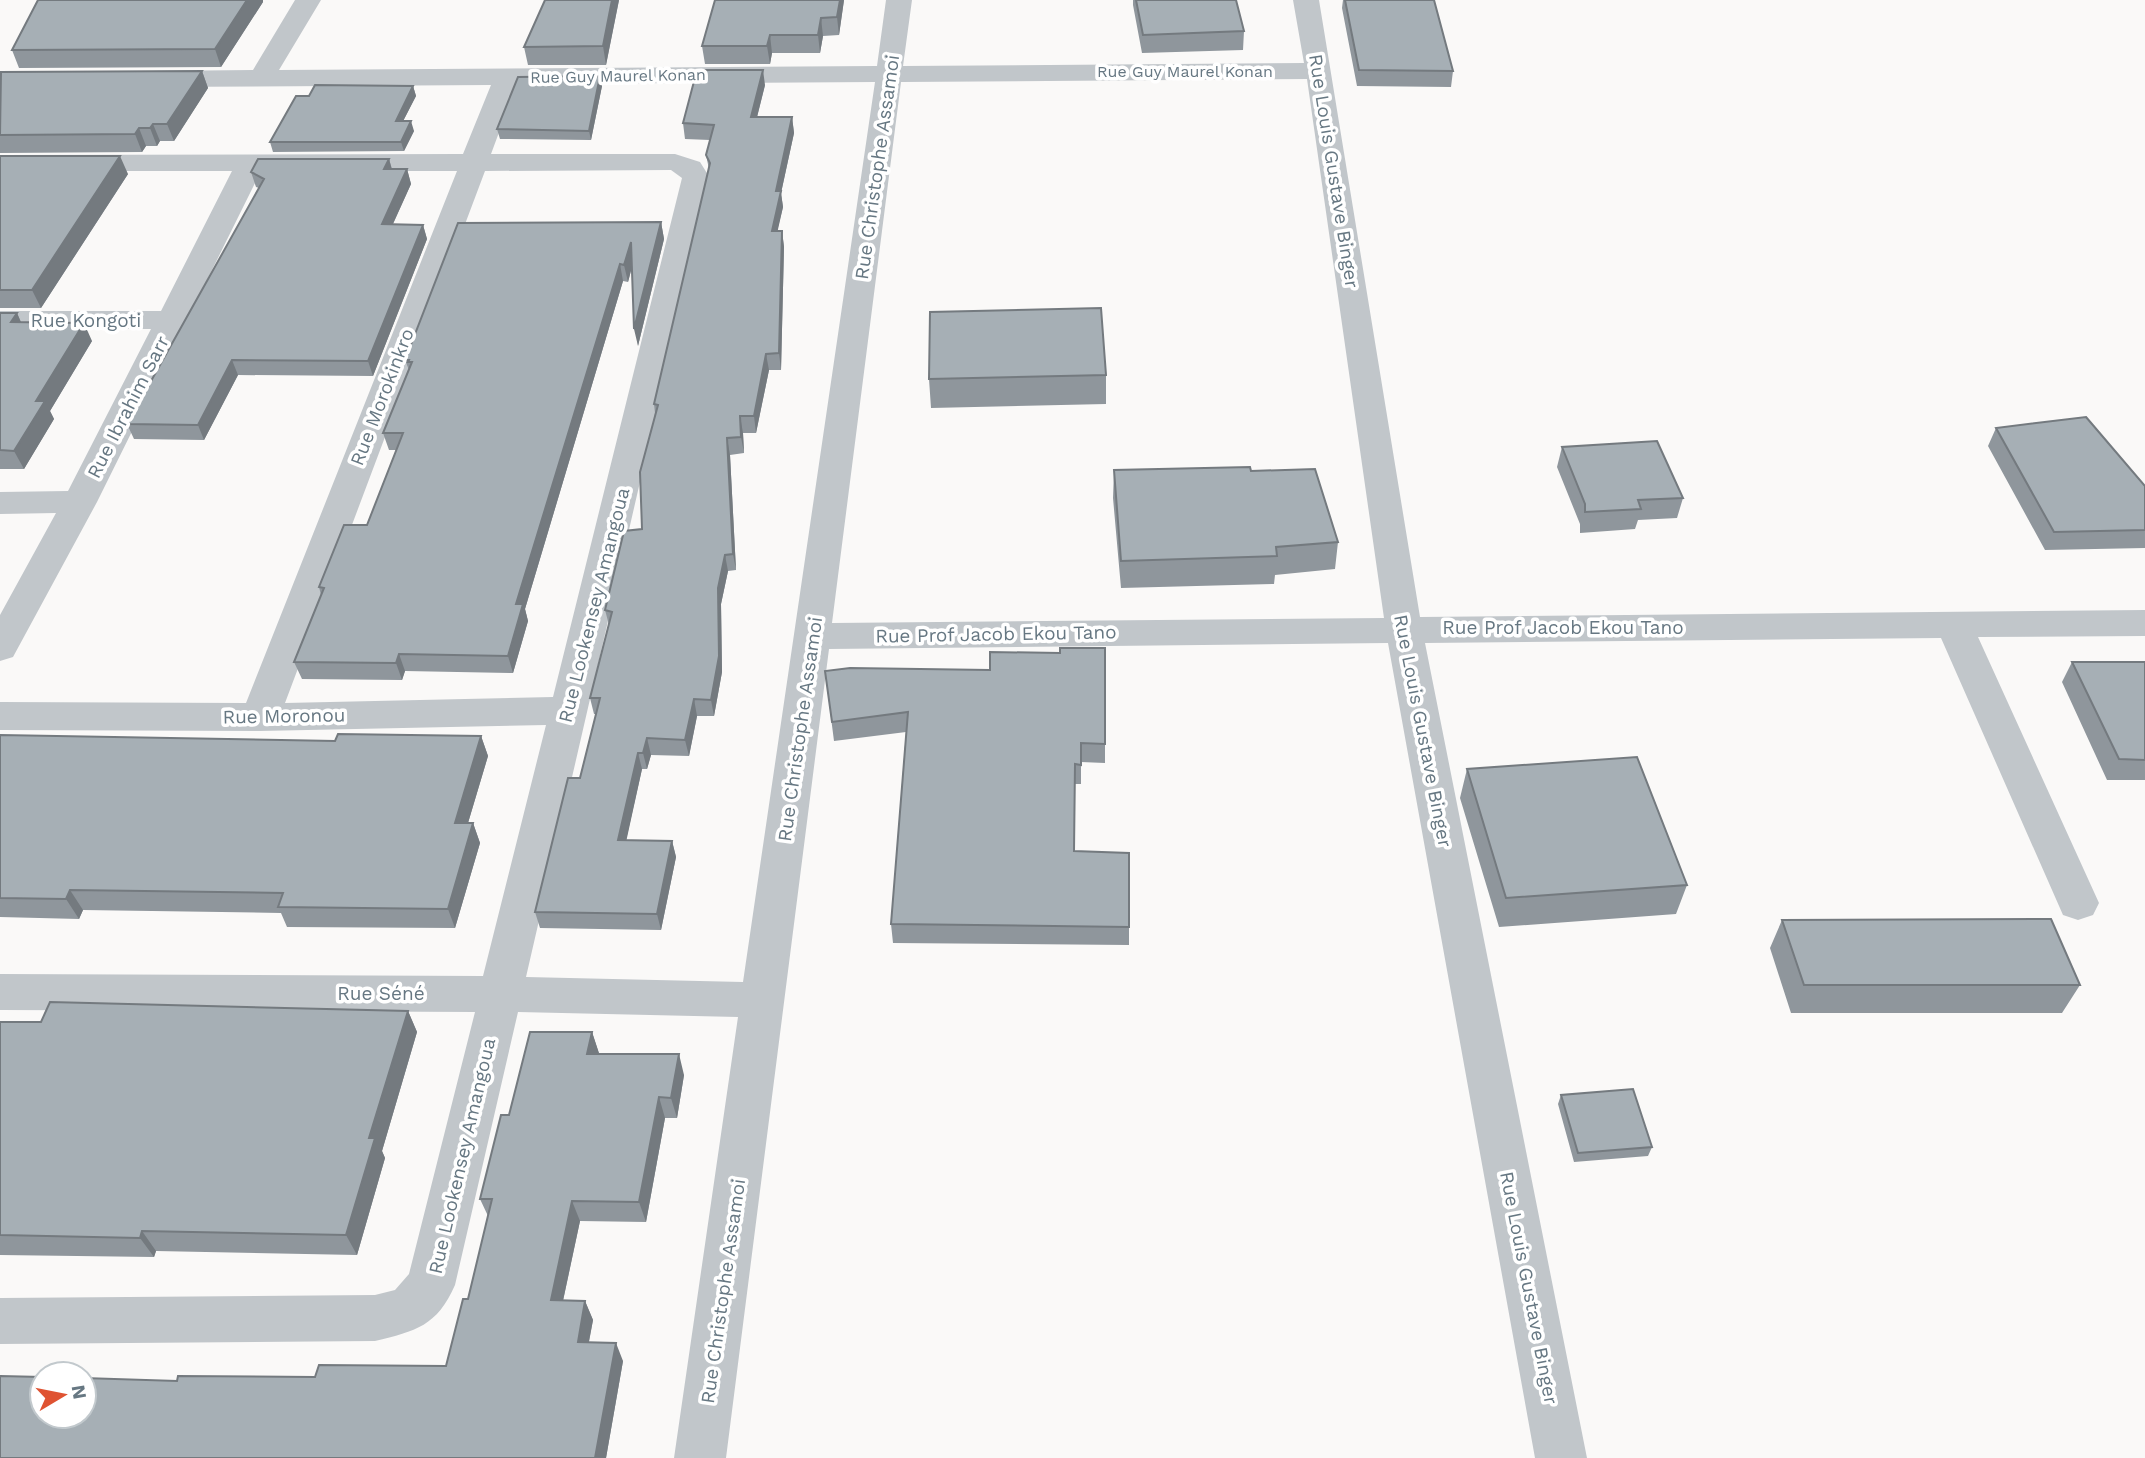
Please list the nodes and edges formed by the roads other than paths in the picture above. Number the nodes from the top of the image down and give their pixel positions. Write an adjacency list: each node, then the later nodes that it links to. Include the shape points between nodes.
1 (308, 0): 8 (street)
2 (899, 0): 5 (street, Rue Christophe Assamoi)
3 (1306, 0): 4 (street, Rue Louis Gustave Binger)
4 (1319, 71): 5 (street, Rue Guy Maurel Konan); 18 (street, Rue Louis Gustave Binger)
5 (890, 73): 6 (street, Rue Guy Maurel Konan); 19 (street, Rue Christophe Assamoi)
6 (507, 77): 8 (street, Rue Guy Maurel Konan); 10 (street, Rue Morokinkro)
7 (124, 79): 8 (street, Rue Guy Maurel Konan)
8 (261, 79)
9 (251, 162): 10 (street, Rue Lookensey Amangoua); 11 (street, Rue Lookensey Amangoua); 13 (street, Rue Ibrahim Sarr)
10 (471, 162): 21 (street, Rue Lookensey Amangoua, via 675,162 690,168 696,178); 23 (street, Rue Morokinkro)
11 (0, 163)
12 (0, 320): 13 (street, Rue Kongoti)
13 (172, 320): 14 (street, Rue Ibrahim Sarr)
14 (80, 502): 15 (street); 20 (street, Rue Ibrahim Sarr)
15 (0, 503)
16 (2145, 623): 17 (street, Rue Prof Jacob Ekou Tano)
17 (1954, 625): 18 (street, Rue Prof Jacob Ekou Tano); 24 (street)
18 (1404, 629): 19 (street, Rue Prof Jacob Ekou Tano); 30 (street, Rue Louis Gustave Binger)
19 (814, 636): 27 (street, Rue Christophe Assamoi)
20 (0, 648)
21 (568, 711): 23 (street, Rue Moronou); 26 (street, Rue Lookensey Amangoua)
22 (0, 716): 23 (street, Rue Moronou)
23 (261, 718)
24 (2077, 903)
25 (0, 992): 26 (street, Rue Séné)
26 (501, 994): 27 (street, Rue Séné); 28 (street, Rue Lookensey Amangoua, via 431,1285 409,1310 375,1318)
27 (762, 1000): 29 (street, Rue Christophe Assamoi)
28 (0, 1321)
29 (700, 1458)
30 (1561, 1458)

